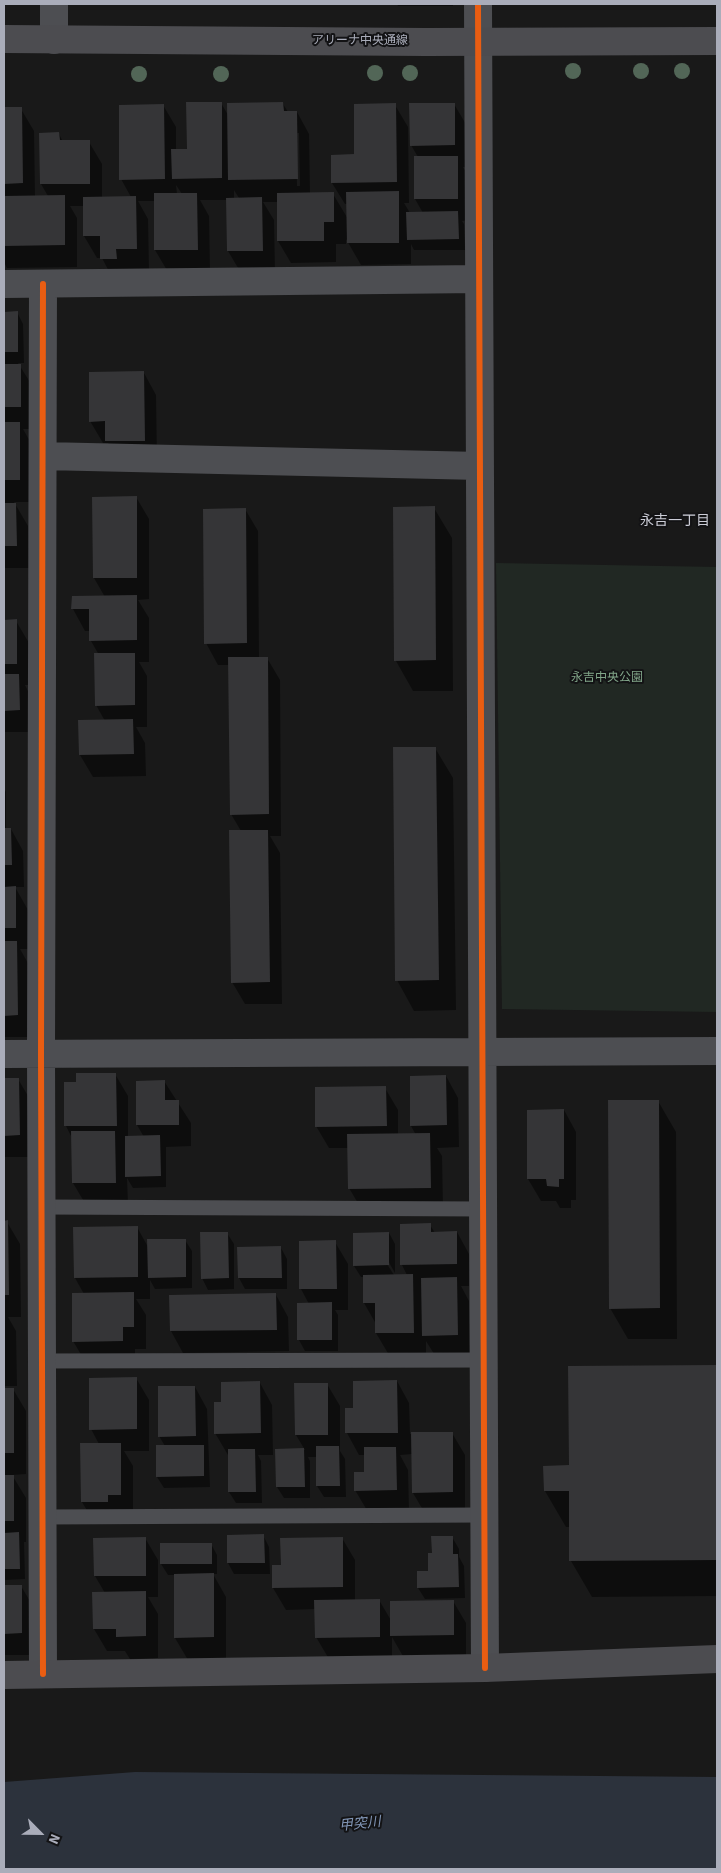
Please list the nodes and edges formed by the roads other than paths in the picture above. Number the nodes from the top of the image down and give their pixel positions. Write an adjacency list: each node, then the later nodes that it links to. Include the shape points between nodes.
1 (54, 4): 4 (street)
2 (478, 4): 6 (street)
3 (4, 39): 4 (street, アリーナ中央通線)
4 (54, 40): 6 (street, アリーナ中央通線)
5 (717, 41): 6 (street, アリーナ中央通線)
6 (478, 42): 7 (street)
7 (479, 279): 9 (street); 11 (street)
8 (4, 284): 9 (street)
9 (43, 284): 10 (street)
10 (44, 456): 11 (street); 15 (street)
11 (480, 466): 13 (street)
12 (717, 1051): 13 (street)
13 (482, 1052): 15 (street); 17 (street)
14 (4, 1054): 15 (street)
15 (41, 1054): 16 (street)
16 (42, 1207): 17 (lane); 19 (street)
17 (483, 1209): 18 (street)
18 (484, 1360): 19 (lane); 20 (street)
19 (42, 1361): 21 (street)
20 (484, 1516): 21 (lane); 23 (street)
21 (43, 1517): 24 (street)
22 (717, 1659): 23 (street)
23 (485, 1668): 24 (street)
24 (43, 1674): 25 (street)
25 (4, 1676)

